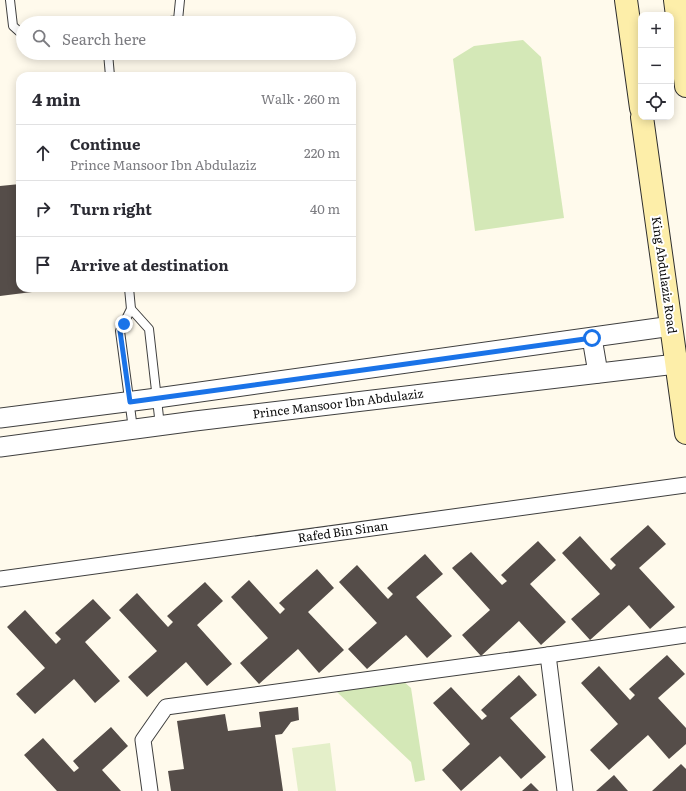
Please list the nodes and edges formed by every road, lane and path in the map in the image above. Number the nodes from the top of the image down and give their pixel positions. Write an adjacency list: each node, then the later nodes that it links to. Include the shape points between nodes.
1 (10, 0): 6 (lane, via 13,26)
2 (180, 0): 5 (lane)
3 (626, 0): 9 (main road)
4 (675, 0): 10 (main road)
5 (178, 16)
6 (16, 29)
7 (109, 60): 8 (lane)
8 (110, 72)
9 (638, 86)
10 (686, 86)
11 (642, 120): 14 (main road, King Abdulaziz Road)
12 (129, 292): 13 (lane)
13 (131, 309): 18 (lane, via 149,329); 19 (lane, via 120,331)
14 (672, 326): 15 (street); 16 (main road, King Abdulaziz Road)
15 (592, 338): 17 (street); 18 (street)
16 (676, 364): 17 (street, Prince Mansoor Ibn Abdulaziz); 23 (main road, King Abdulaziz Road)
17 (598, 373): 21 (street, Prince Mansoor Ibn Abdulaziz)
18 (157, 398): 19 (street); 21 (lane)
19 (130, 402): 20 (street); 22 (lane)
20 (0, 418)
21 (160, 426): 22 (street, Prince Mansoor Ibn Abdulaziz)
22 (133, 429): 24 (street, Prince Mansoor Ibn Abdulaziz)
23 (686, 433)
24 (0, 447)
25 (686, 485): 26 (street, Rafed Bin Sinan)
26 (0, 579)
27 (686, 635): 28 (street)
28 (548, 655): 29 (street, via 166,707 144,740); 30 (street)
29 (150, 791)
30 (565, 791)

